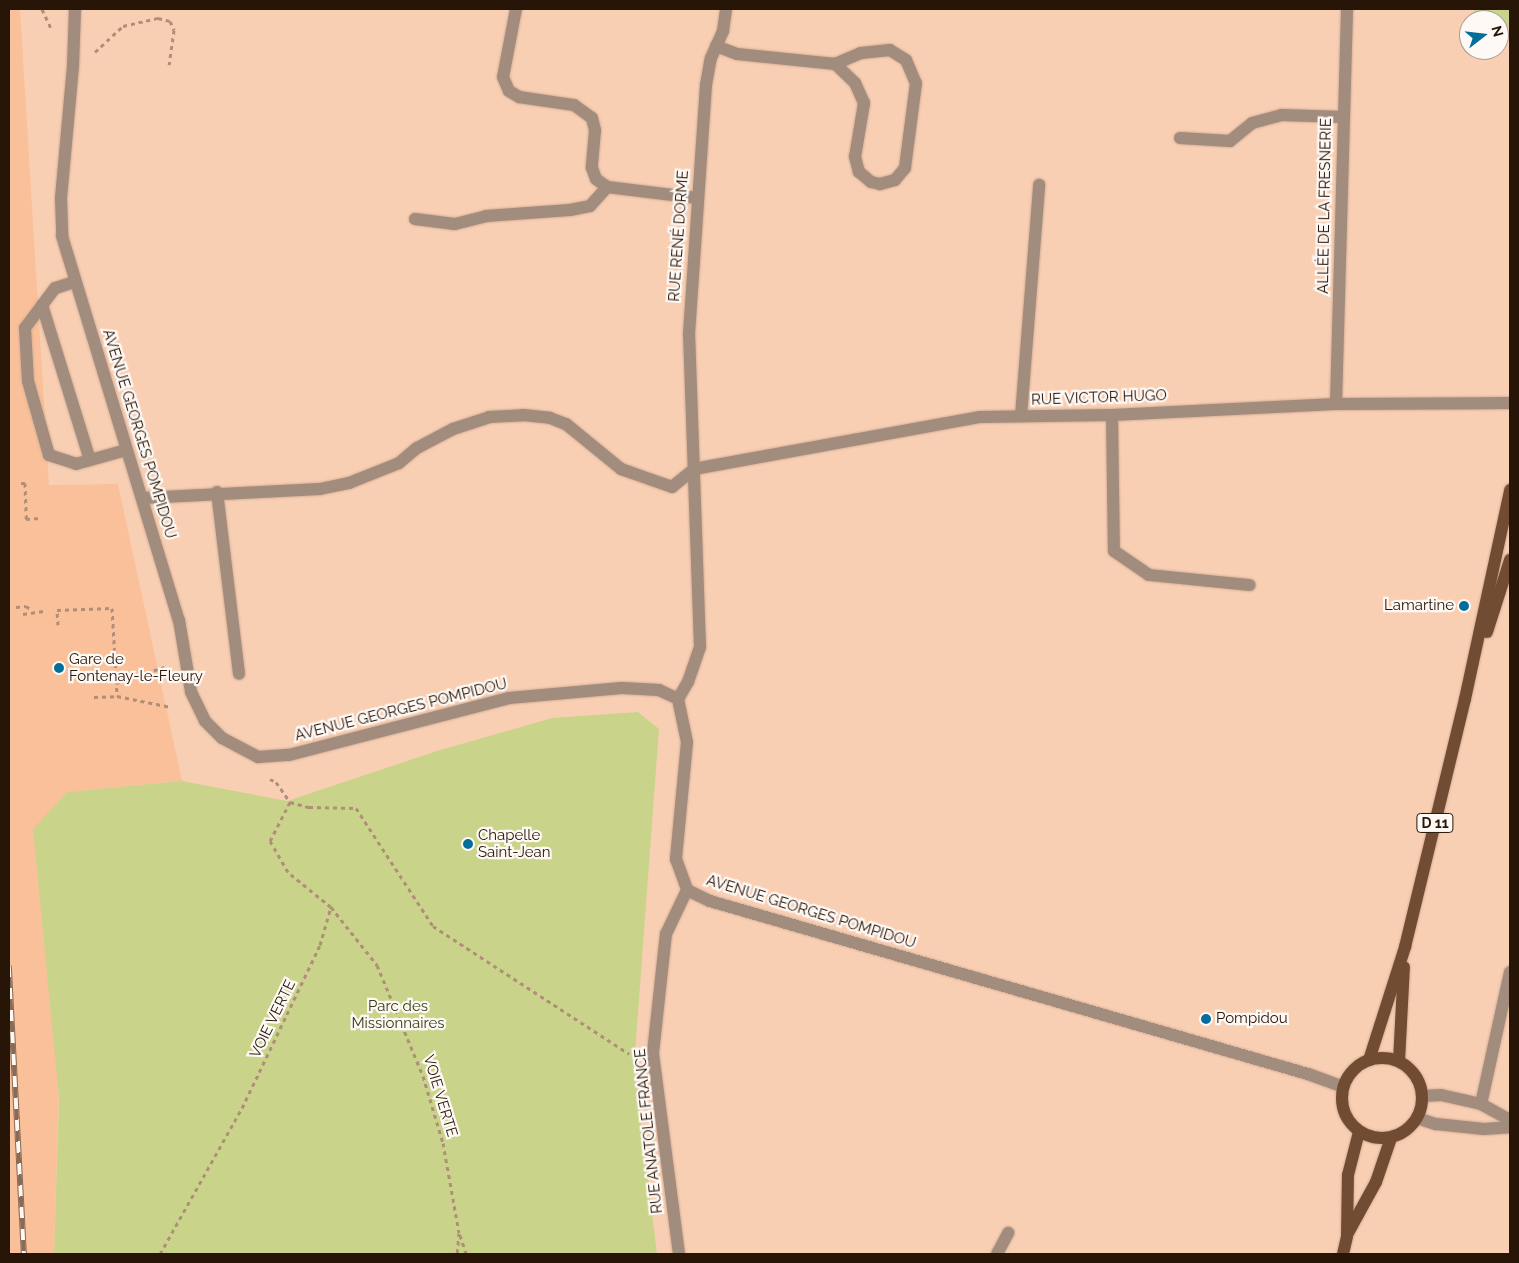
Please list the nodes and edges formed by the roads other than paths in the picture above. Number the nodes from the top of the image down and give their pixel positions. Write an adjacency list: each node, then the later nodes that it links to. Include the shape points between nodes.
1 (75, 9): 13 (street, AVENUE GEORGES POMPIDOU, via 60,198 62,236)
2 (516, 9): 10 (street, via 504,77 509,91 519,97 574,105 592,118 595,130 592,168 596,179)
3 (726, 9): 5 (street, RUE RENÉ DORME, via 723,31)
4 (1347, 9): 7 (street, ALLÉE DE LA FRESNERIE)
5 (716, 46): 6 (street, via 736,54); 11 (street, RUE RENÉ DORME, via 706,85)
6 (835, 64): 6 (street, via 861,53 890,50 902,55 911,66 916,83 907,163 895,180 880,184 871,182 859,172 856,156 864,103 855,83)
7 (1344, 117): 8 (street, via 1281,115 1252,123 1230,141); 16 (street, ALLÉE DE LA FRESNERIE)
8 (1180, 138)
9 (1039, 185): 18 (street)
10 (607, 187): 11 (street); 12 (street, via 590,206 570,210 486,216 454,224)
11 (697, 198): 21 (street, RUE RENÉ DORME, via 689,334)
12 (415, 219)
13 (74, 282): 14 (street, via 55,288); 19 (street, AVENUE GEORGES POMPIDOU)
14 (42, 305): 20 (street); 20 (street, via 25,328 27,376 49,455 76,464)
15 (1510, 403): 16 (street, RUE VICTOR HUGO)
16 (1336, 404): 17 (street, RUE VICTOR HUGO)
17 (1112, 415): 18 (street, RUE VICTOR HUGO); 26 (street, via 1114,551 1150,575)
18 (1021, 416): 21 (street, RUE VICTOR HUGO, via 980,417)
19 (126, 450): 20 (street); 24 (street, AVENUE GEORGES POMPIDOU)
20 (90, 460)
21 (694, 469): 23 (street, via 672,487 621,468 566,424 550,418 523,415 489,417 453,429 418,448 399,463 350,484 320,489); 28 (street, via 700,647 688,682)
22 (1510, 490): 29 (main road, D 11)
23 (217, 492): 24 (street); 27 (street)
24 (143, 498): 28 (street, AVENUE GEORGES POMPIDOU, via 179,620 191,692 205,721 222,738 258,757 289,755 509,698 622,688 659,690)
25 (1510, 560): 29 (main road, D 11)
26 (1250, 585)
27 (239, 674)
28 (678, 699): 30 (street, AVENUE GEORGES POMPIDOU, via 687,742 676,859)
29 (1465, 699): 31 (main road, D 11)
30 (687, 890): 35 (street, AVENUE GEORGES POMPIDOU, via 710,901 1308,1074); 45 (street, RUE ANATOLE FRANCE, via 666,934 653,1053)
31 (1405, 947): 33 (main road, D 11); 34 (main road, D 11)
32 (1510, 972): 37 (street)
33 (1369, 1060): 34 (main road, via 1385,1058); 35 (main road, via 1354,1069)
34 (1399, 1062): 36 (main road, via 1416,1077)
35 (1343, 1087): 41 (main road, via 1343,1112)
36 (1422, 1096): 37 (street, via 1441,1095); 38 (main road)
37 (1481, 1104): 39 (street)
38 (1417, 1118): 40 (street, via 1436,1124 1484,1129); 42 (main road, via 1404,1132)
39 (1510, 1120)
40 (1510, 1127)
41 (1359, 1132): 42 (main road, via 1371,1138); 44 (main road, via 1348,1175)
42 (1391, 1138): 44 (main road, via 1376,1182)
43 (1008, 1233): 46 (street)
44 (1347, 1236): 47 (main road)
45 (679, 1254)
46 (997, 1254)
47 (1343, 1254)

